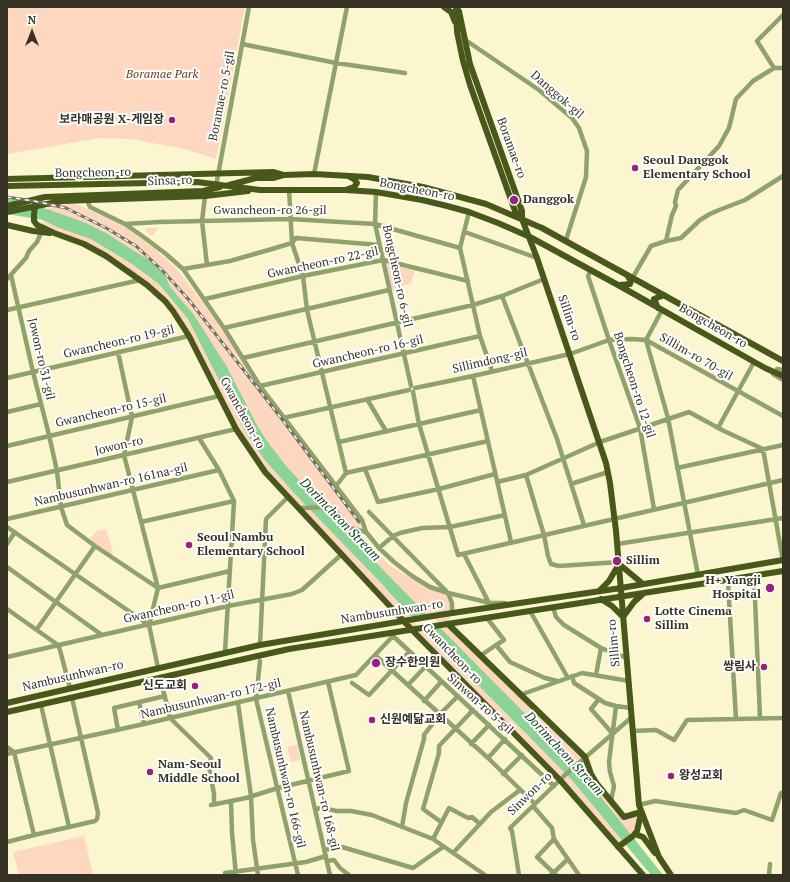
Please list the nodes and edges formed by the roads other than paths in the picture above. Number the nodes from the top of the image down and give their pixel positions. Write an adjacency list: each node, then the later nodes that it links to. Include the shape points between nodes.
1 (249, 7): 8 (street, Boramae-ro 5-gil)
2 (347, 7): 9 (street)
3 (444, 7): 6 (main road, via 451,12)
4 (457, 7): 6 (main road, Boramae-ro); 7 (main road, Boramae-ro)
5 (783, 15): 10 (street, via 758,41)
6 (456, 25): 34 (main road, Boramae-ro, via 470,85 515,211)
7 (464, 39): 34 (main road, Boramae-ro, via 476,85 522,211); 43 (street, Danggok-gil, via 539,90 572,118 579,128 587,150 586,177)
8 (242, 44): 9 (street); 13 (street, Boramae-ro 5-gil)
9 (336, 63): 12 (street); 14 (street)
10 (774, 68): 11 (street); 44 (street, via 753,81 736,99 729,128 719,146 678,190)
11 (783, 68)
12 (405, 73)
13 (218, 173): 15 (main road, Bongcheon-ro, via 274,172); 18 (main road, Bongcheon-ro); 20 (street, Boramae-ro 5-gil)
14 (314, 174): 15 (main road, Bongcheon-ro); 16 (main road, Bongcheon-ro)
15 (284, 175): 21 (main road, via 256,178)
16 (344, 175): 24 (main road, via 354,178 357,183); 34 (main road, Bongcheon-ro, via 386,179 423,187 486,204)
17 (783, 176): 44 (street, via 745,200 700,220 681,238)
18 (7, 179)
19 (7, 186): 20 (main road, Bongcheon-ro, via 197,182)
20 (216, 186): 21 (main road, Bongcheon-ro); 27 (main road, Sinsa-ro, via 203,191)
21 (223, 186): 23 (main road, Bongcheon-ro)
22 (289, 189): 23 (main road, Bongcheon-ro); 24 (main road, Bongcheon-ro); 33 (street)
23 (260, 190): 26 (main road, Sinsa-ro)
24 (346, 190): 25 (main road, Bongcheon-ro)
25 (376, 192): 32 (main road, Bongcheon-ro); 37 (street, Bongcheon-ro 6-gil)
26 (205, 196): 28 (main road, Sinsa-ro); 35 (street)
27 (75, 197): 28 (main road, Sinsa-ro); 29 (main road, Sinsa-ro); 30 (main road, Sinsa-ro, via 38,198)
28 (87, 200): 36 (street, via 90,207)
29 (35, 205): 31 (main road, Sinsa-ro); 41 (main road, Gwancheon-ro, via 34,219 37,225)
30 (7, 206)
31 (7, 212)
32 (469, 212): 39 (street); 42 (main road, Bongcheon-ro)
33 (290, 219): 35 (street, Gwancheon-ro 26-gil); 37 (street, Gwancheon-ro 26-gil); 45 (street)
34 (522, 219): 42 (main road, Sillim-ro); 43 (main road, Bongcheon-ro)
35 (202, 221): 36 (street, Gwancheon-ro 26-gil); 50 (street)
36 (124, 224): 51 (street, via 156,245)
37 (375, 224): 46 (street, Bongcheon-ro 6-gil); 47 (street, Gwancheon-ro 26-gil)
38 (7, 225): 40 (main road, Gwancheon-ro)
39 (464, 232): 47 (street); 48 (street)
40 (42, 233): 41 (main road, Gwancheon-ro); 54 (street)
41 (54, 233): 59 (main road, Gwancheon-ro, via 84,244 106,256)
42 (530, 237): 48 (main road, Sillim-ro); 52 (main road, Bongcheon-ro)
43 (566, 240): 53 (main road, Bongcheon-ro)
44 (666, 241): 56 (street, via 651,246)
45 (292, 243): 46 (street, via 296,238); 50 (street); 55 (street)
46 (379, 245): 49 (street, Bongcheon-ro 6-gil)
47 (460, 248): 60 (street)
48 (537, 258): 58 (main road, Sillim-ro)
49 (383, 260): 55 (street, Gwancheon-ro 22-gil); 60 (street, Gwancheon-ro 22-gil); 62 (street, Bongcheon-ro 6-gil)
50 (207, 265): 51 (street)
51 (183, 269): 65 (street)
52 (591, 270): 61 (main road, Bongcheon-ro); 75 (street, Bongcheon-ro 12-gil, via 588,276)
53 (626, 273): 56 (main road, Bongcheon-ro); 61 (main road, via 630,284)
54 (11, 275): 57 (street); 67 (street, Jowon-ro 31-gil)
55 (303, 276): 65 (street, Gwancheon-ro 22-gil); 70 (street)
56 (633, 278): 63 (main road, Bongcheon-ro)
57 (7, 279)
58 (544, 279): 64 (street); 80 (main road, Sillim-ro)
59 (140, 280): 67 (street); 73 (main road, Gwancheon-ro, via 165,301)
60 (468, 281): 66 (street)
61 (618, 285): 68 (main road, Bongcheon-ro)
62 (389, 290): 70 (street); 71 (street, Bongcheon-ro 6-gil)
63 (664, 295): 68 (main road, via 654,299); 82 (main road, Bongcheon-ro)
64 (502, 296): 66 (street); 84 (street)
65 (205, 299): 72 (street)
66 (474, 305): 71 (street); 74 (street)
67 (18, 308): 69 (street); 88 (street, Jowon-ro 31-gil)
68 (660, 309): 76 (street); 83 (main road, Bongcheon-ro)
69 (7, 310)
70 (307, 310): 72 (street); 77 (street)
71 (397, 322): 77 (street); 79 (street, Bongcheon-ro 6-gil)
72 (224, 328): 81 (street)
73 (189, 336): 78 (street, Gwancheon-ro 19-gil); 96 (main road, Gwancheon-ro)
74 (480, 336): 79 (street, Gwancheon-ro 16-gil); 87 (street)
75 (609, 340): 76 (street, Sillim-ro 70-gil); 80 (street, Sillim-ro 70-gil); 107 (street, Bongcheon-ro 12-gil)
76 (646, 340): 95 (street, Sillim-ro 70-gil); 105 (street)
77 (315, 341): 81 (street); 89 (street)
78 (118, 352): 88 (street, Gwancheon-ro 19-gil); 103 (street)
79 (405, 354): 89 (street, Gwancheon-ro 16-gil); 94 (street, Bongcheon-ro 6-gil)
80 (570, 354): 84 (street, Sillimdong-gil); 115 (main road, Sillim-ro)
81 (243, 358): 93 (street)
82 (783, 361)
83 (754, 362): 85 (main road, Bongcheon-ro); 95 (street)
84 (528, 363): 87 (street, Sillimdong-gil); 121 (street)
85 (765, 368): 91 (main road, Bongcheon-ro); 91 (street)
86 (783, 370): 91 (street, via 777,369)
87 (492, 371): 90 (street, Sillimdong-gil)
88 (32, 372): 92 (street, Gwancheon-ro 19-gil); 98 (street, Jowon-ro 31-gil)
89 (323, 373): 93 (street, Gwancheon-ro 16-gil); 99 (street)
90 (473, 376): 94 (street, Sillimdong-gil); 100 (street)
91 (781, 377)
92 (7, 378)
93 (260, 386): 104 (street)
94 (412, 389): 97 (street, Sillimdong-gil); 106 (street, Bongcheon-ro 6-gil)
95 (738, 392): 102 (street, Sillim-ro 70-gil); 108 (street)
96 (219, 396): 103 (street, Gwancheon-ro 15-gil); 109 (main road, Gwancheon-ro)
97 (367, 399): 99 (street, Sillimdong-gil); 110 (street)
98 (41, 404): 101 (street); 111 (street, Jowon-ro 31-gil)
99 (331, 407): 104 (street, Sillimdong-gil); 114 (street)
100 (481, 410): 106 (street); 113 (street)
101 (7, 412)
102 (783, 416)
103 (132, 417): 111 (street, Gwancheon-ro 15-gil); 119 (street)
104 (284, 418): 135 (street)
105 (668, 418): 107 (street); 108 (street, via 689,412); 122 (street)
106 (419, 424): 110 (street); 120 (street, Bongcheon-ro 6-gil)
107 (640, 428): 115 (street); 143 (street, Bongcheon-ro 12-gil)
108 (718, 428): 118 (street)
109 (236, 429): 112 (street, Jowon-ro); 138 (main road, Gwancheon-ro, via 265,472)
110 (386, 431): 114 (street)
111 (49, 435): 117 (street, Gwancheon-ro 15-gil); 125 (street, Jowon-ro 31-gil)
112 (199, 438): 119 (street, Jowon-ro); 124 (street)
113 (488, 441): 120 (street); 128 (street)
114 (339, 442): 127 (street)
115 (600, 442): 121 (street); 126 (main road, Sillim-ro)
116 (783, 445): 118 (street)
117 (7, 446)
118 (763, 449): 122 (street); 133 (street)
119 (124, 455): 125 (street, Jowon-ro); 137 (street)
120 (428, 455): 123 (street); 136 (street, Bongcheon-ro 6-gil)
121 (563, 458): 129 (street); 134 (street)
122 (678, 468): 140 (street)
123 (365, 469): 127 (street); 136 (street, via 378,502)
124 (219, 470): 137 (street, Nambusunhwan-ro 161na-gil); 139 (street)
125 (56, 471): 131 (street, Jowon-ro); 141 (street, Jowon-ro 31-gil)
126 (608, 472): 134 (street); 146 (main road, Sillim-ro)
127 (346, 473): 135 (street)
128 (495, 474): 132 (street); 136 (street)
129 (526, 474): 132 (street); 157 (street)
130 (783, 480): 133 (street)
131 (7, 482)
132 (497, 482): 145 (street)
133 (769, 483): 140 (street); 149 (street)
134 (571, 484): 151 (street)
135 (336, 486): 155 (street, via 362,520)
136 (439, 489): 153 (street, Bongcheon-ro 6-gil)
137 (133, 490): 141 (street, Nambusunhwan-ro 161na-gil); 150 (street)
138 (288, 497): 142 (main road, Gwancheon-ro); 183 (street, via 266,519)
139 (234, 501): 150 (street); 170 (street)
140 (684, 502): 143 (street); 156 (street)
141 (61, 507): 148 (street, Nambusunhwan-ro 161na-gil); 162 (street, Jowon-ro 31-gil, via 67,525)
142 (299, 508): 155 (street, via 332,507 349,528); 164 (main road, Gwancheon-ro)
143 (654, 509): 146 (street)
144 (370, 512): 158 (street)
145 (505, 515): 153 (street); 159 (street)
146 (615, 518): 151 (street); 161 (main road, Sillim-ro)
147 (783, 518): 149 (street)
148 (7, 519)
149 (775, 519): 156 (street); 166 (street)
150 (141, 522): 176 (street)
151 (584, 525): 157 (street)
152 (7, 527): 154 (street)
153 (450, 527): 158 (street, via 422,528); 165 (street, Bongcheon-ro 6-gil, via 458,555)
154 (15, 532): 160 (street); 171 (street)
155 (366, 532): 163 (street)
156 (690, 533): 161 (street); 172 (street)
157 (544, 535): 159 (street); 167 (street, via 551,564 559,566)
158 (393, 536): 163 (street); 179 (street)
159 (511, 542): 165 (street)
160 (7, 544)
161 (617, 544): 167 (main road, Sillim-ro)
162 (95, 546): 171 (street); 176 (street, Jowon-ro 31-gil)
163 (379, 548): 179 (street, via 412,576 430,587)
164 (342, 554): 183 (street, Gwancheon-ro 11-gil, via 302,590); 196 (main road, Gwancheon-ro)
165 (464, 554): 187 (street)
166 (783, 560): 172 (main road, Nambusunhwan-ro)
167 (619, 563): 175 (main road); 177 (main road, Sillim-ro); 178 (main road, via 609,581)
168 (7, 567): 186 (street)
169 (783, 570): 173 (main road, Nambusunhwan-ro)
170 (230, 571): 176 (street); 188 (street)
171 (76, 574): 186 (street); 198 (street)
172 (698, 575): 175 (main road, Nambusunhwan-ro)
173 (754, 575): 174 (main road, Nambusunhwan-ro); 249 (street)
174 (729, 580): 180 (main road, Nambusunhwan-ro); 181 (street, Nambusunhwan-ro); 251 (street)
175 (642, 584): 177 (main road, Nambusunhwan-ro)
176 (158, 588): 198 (street)
177 (621, 588): 178 (main road, Nambusunhwan-ro); 182 (main road, Sillim-ro)
178 (599, 591): 185 (main road, Nambusunhwan-ro)
179 (448, 593): 187 (street); 192 (street)
180 (644, 593): 182 (main road, Nambusunhwan-ro); 194 (main road)
181 (651, 593)
182 (622, 596): 184 (main road, Nambusunhwan-ro); 194 (main road, Sillim-ro)
183 (262, 599): 188 (street, Gwancheon-ro 11-gil); 207 (street)
184 (601, 599): 189 (main road, Nambusunhwan-ro); 194 (main road)
185 (533, 601): 187 (street); 192 (main road, Nambusunhwan-ro)
186 (55, 602): 201 (street); 204 (street)
187 (489, 603)
188 (228, 606): 198 (street, Gwancheon-ro 11-gil); 210 (street)
189 (552, 607): 191 (main road, Nambusunhwan-ro); 209 (street, via 556,617 564,625)
190 (7, 609): 201 (street)
191 (530, 611): 195 (main road, Nambusunhwan-ro); 222 (street)
192 (452, 613): 193 (main road, Nambusunhwan-ro)
193 (427, 617): 196 (main road, Nambusunhwan-ro); 200 (main road, via 422,623)
194 (623, 617): 215 (main road, Sillim-ro)
195 (487, 618): 197 (main road, Nambusunhwan-ro); 208 (street, via 504,640)
196 (404, 621): 199 (main road, Nambusunhwan-ro); 202 (main road, Gwancheon-ro)
197 (448, 624): 200 (main road, Nambusunhwan-ro); 213 (main road, Gwancheon-ro)
198 (149, 625): 204 (street, Gwancheon-ro 11-gil); 218 (street)
199 (364, 627): 205 (main road, via 370,632); 207 (main road, Nambusunhwan-ro)
200 (428, 627): 202 (main road, Nambusunhwan-ro)
201 (37, 629): 206 (street)
202 (412, 630): 203 (main road, Nambusunhwan-ro); 270 (main road, Gwancheon-ro)
203 (392, 634): 205 (main road, Nambusunhwan-ro); 211 (street, Sinwon-ro 5-gil); 212 (street, Nambusunhwan-ro 172-gil)
204 (102, 635): 206 (street, Gwancheon-ro 11-gil)
205 (366, 637): 221 (main road, Nambusunhwan-ro, via 259,655)
206 (58, 645): 214 (street, Gwancheon-ro 11-gil); 229 (street)
207 (260, 645): 210 (main road, Nambusunhwan-ro)
208 (496, 645): 213 (street); 224 (street, via 510,662)
209 (601, 648): 215 (street); 220 (street)
210 (225, 652): 218 (main road, Nambusunhwan-ro)
211 (410, 652): 217 (street, Sinwon-ro 5-gil); 219 (street)
212 (375, 655): 219 (street); 225 (street, Nambusunhwan-ro 172-gil, via 357,674)
213 (480, 656): 231 (main road, Gwancheon-ro)
214 (7, 657)
215 (627, 658): 223 (main road, Sillim-ro)
216 (260, 661): 235 (street, Nambusunhwan-ro 166-gil)
217 (425, 667): 226 (street, Sinwon-ro 5-gil); 228 (street)
218 (158, 668): 229 (main road, Nambusunhwan-ro)
219 (392, 670): 227 (street, via 369,695); 228 (street)
220 (596, 675): 222 (street, via 582,673); 223 (street)
221 (160, 677): 232 (street); 234 (main road, Nambusunhwan-ro)
222 (570, 677): 224 (street); 236 (street, via 574,683)
223 (629, 680): 243 (main road, Sillim-ro)
224 (558, 681): 231 (street)
225 (328, 682): 230 (street, Nambusunhwan-ro 172-gil); 269 (street, via 349,771)
226 (441, 682): 233 (street, Sinwon-ro 5-gil); 237 (street)
227 (352, 683)
228 (408, 686): 237 (street)
229 (70, 688): 240 (main road, Nambusunhwan-ro)
230 (288, 691): 235 (street, Nambusunhwan-ro 172-gil); 269 (street, Nambusunhwan-ro 168-gil)
231 (520, 695): 267 (main road, Gwancheon-ro)
232 (165, 696): 238 (street); 248 (street)
233 (458, 696): 244 (street, Sinwon-ro 5-gil); 246 (street)
234 (72, 698): 241 (main road, Nambusunhwan-ro); 258 (street)
235 (256, 699): 239 (street, Nambusunhwan-ro 172-gil); 272 (street, Nambusunhwan-ro 166-gil)
236 (598, 699): 242 (street); 257 (street, via 591,709)
237 (424, 700): 246 (street)
238 (139, 702): 252 (street); 255 (street, via 114,708)
239 (238, 702): 248 (street, Nambusunhwan-ro 172-gil); 275 (street)
240 (7, 703)
241 (41, 705): 245 (main road, Nambusunhwan-ro); 260 (street)
242 (616, 706): 243 (street); 257 (street)
243 (631, 708): 247 (main road, Sillim-ro)
244 (473, 710): 253 (street, Sinwon-ro 5-gil); 254 (street)
245 (7, 712)
246 (440, 714): 254 (street); 285 (street, via 424,734)
247 (632, 717): 256 (main road, Sillim-ro); 257 (street)
248 (170, 718): 252 (street, Nambusunhwan-ro 172-gil); 276 (street, via 211,758 209,766 214,794 213,805)
249 (760, 718): 250 (street); 251 (street)
250 (783, 718)
251 (736, 719): 256 (street, via 687,720 674,740 656,730)
252 (144, 724): 255 (street, Nambusunhwan-ro 172-gil)
253 (489, 725): 259 (street, Sinwon-ro 5-gil); 261 (street)
254 (456, 729): 261 (street); 282 (street, via 439,746 423,809)
255 (118, 730): 258 (street, Nambusunhwan-ro 172-gil)
256 (633, 731): 279 (main road, Sillim-ro)
257 (612, 733): 267 (street); 277 (street, via 609,767 614,789)
258 (80, 738): 260 (street, Nambusunhwan-ro 172-gil); 284 (street, via 98,814 95,822)
259 (505, 739): 265 (street, Sinwon-ro 5-gil); 266 (street)
260 (50, 744): 263 (street, Nambusunhwan-ro 172-gil); 284 (street)
261 (472, 744): 266 (street)
262 (7, 747): 263 (street)
263 (14, 752): 264 (street, Nambusunhwan-ro 172-gil); 287 (street)
264 (7, 754)
265 (522, 755): 268 (street); 271 (street, Sinwon-ro 5-gil)
266 (488, 758): 268 (street)
267 (583, 758): 270 (street, Sinwon-ro); 277 (main road, Gwancheon-ro)
268 (503, 774): 273 (street)
269 (308, 780): 272 (street); 280 (street, Nambusunhwan-ro 168-gil)
270 (560, 780): 271 (street, Sinwon-ro); 292 (main road, Gwancheon-ro)
271 (554, 786): 278 (street, Sinwon-ro)
272 (278, 788): 275 (street); 298 (street, Nambusunhwan-ro 166-gil)
273 (520, 790): 278 (street); 283 (street)
274 (781, 793): 279 (street, via 772,820 744,810 736,813 655,801)
275 (251, 796): 276 (street); 300 (street)
276 (231, 801): 302 (street)
277 (610, 801): 281 (main road, Gwancheon-ro, via 624,817)
278 (534, 805): 289 (street, via 552,828); 309 (street, Sinwon-ro, via 510,828)
279 (639, 805): 281 (main road, Sillim-ro)
280 (315, 809): 285 (street, via 351,811); 293 (street, Nambusunhwan-ro 168-gil)
281 (641, 812): 286 (main road, Sillim-ro); 295 (main road, Sillim-ro)
282 (441, 822): 283 (street, via 449,808 468,818 472,817); 288 (street)
283 (480, 824): 294 (street)
284 (69, 827): 287 (street)
285 (402, 827): 288 (street)
286 (636, 834): 292 (main road); 295 (main road, via 643,838)
287 (34, 835): 290 (street)
288 (433, 839): 291 (street)
289 (554, 839): 297 (street); 303 (street, via 537,857)
290 (7, 842)
291 (444, 847): 293 (street, via 413,868 342,847); 294 (street)
292 (618, 847): 311 (main road)
293 (324, 850): 296 (street, Nambusunhwan-ro 168-gil)
294 (453, 853): 308 (street)
295 (659, 857): 312 (main road, Sillim-ro)
296 (326, 859): 298 (street); 306 (street, Nambusunhwan-ro 168-gil); 307 (street, via 334,860)
297 (568, 859): 303 (street); 310 (street)
298 (295, 862): 300 (street); 305 (street, Nambusunhwan-ro 166-gil)
299 (770, 864): 313 (street)
300 (256, 868): 302 (street); 304 (street)
301 (225, 873): 302 (street)
302 (236, 873)
303 (553, 874)
304 (258, 875)
305 (298, 875)
306 (330, 875)
307 (349, 875)
308 (485, 875)
309 (519, 875)
310 (579, 875)
311 (643, 875)
312 (671, 875)
313 (770, 875)

